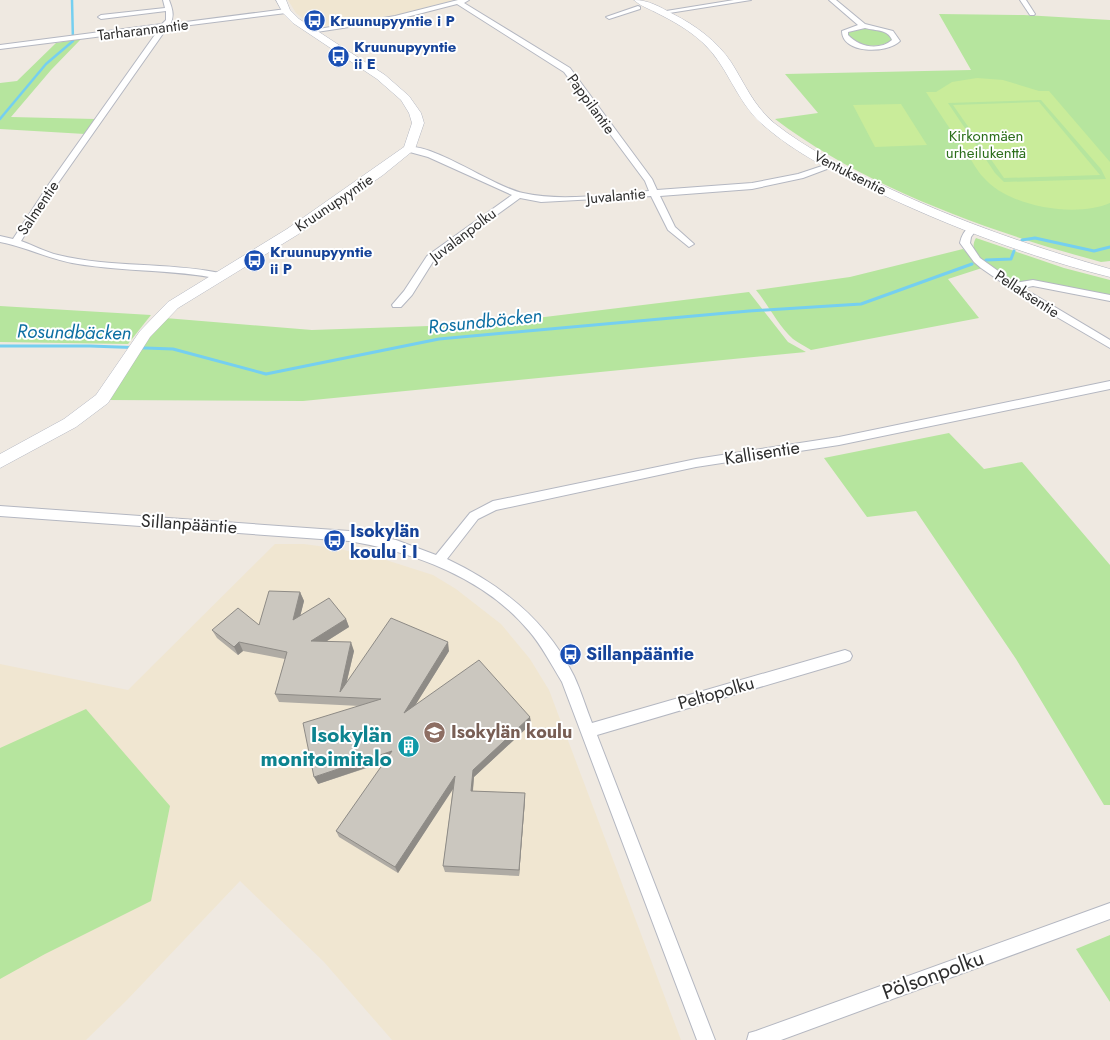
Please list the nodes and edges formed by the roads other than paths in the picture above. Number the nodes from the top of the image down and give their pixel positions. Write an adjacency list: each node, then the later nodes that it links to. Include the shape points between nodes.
1 (748, 0): 8 (street)
2 (832, 0): 12 (street)
3 (1023, 0): 9 (street)
4 (462, 1): 14 (street, via 395,18); 18 (street, Pappilantie, via 567,70 649,180)
5 (167, 4): 11 (street); 13 (street, Salmentie, via 169,20)
6 (638, 4): 8 (street, Ventuksentie); 10 (street)
7 (283, 5): 13 (street, Tarharannantie); 14 (street, via 296,22)
8 (663, 12): 17 (street, Ventuksentie, via 699,33 716,50 747,101 768,124)
9 (1032, 14)
10 (609, 17)
11 (101, 18)
12 (864, 26): 12 (street, via 890,31 896,41 890,46 859,47 845,36 844,31)
13 (164, 27): 15 (street, Tarharannantie); 22 (street, Salmentie)
14 (310, 31): 16 (street, via 381,77 405,98 416,113 418,123)
15 (0, 47)
16 (409, 149): 19 (street, Juvalantie, via 431,155); 25 (street, Kruunupyyntie, via 292,232)
17 (831, 166): 18 (street, Juvalantie, via 769,184); 20 (street, Ventuksentie)
18 (654, 193): 19 (street, Juvalantie, via 554,199); 23 (street, Pappilantie, via 671,228)
19 (518, 195): 28 (street, Juvalanpolku, via 430,258)
20 (972, 229): 24 (street, Ventuksentie); 26 (street, Pellaksentie, via 965,243 969,250 984,266)
21 (0, 239): 22 (street)
22 (16, 242): 25 (street, Salmentie, via 57,258 201,271)
23 (689, 244)
24 (1110, 273)
25 (220, 276): 31 (street, Kruunupyyntie, via 173,305 140,340 102,399 70,423)
26 (1014, 286): 27 (street, via 1033,283); 29 (street, Pellaksentie)
27 (1110, 298)
28 (397, 305)
29 (1110, 345)
30 (1110, 385): 33 (street, Kallisentie, via 838,441 696,463 493,506 474,516)
31 (0, 462)
32 (0, 511): 33 (street, Sillanpääntie, via 324,533 401,546)
33 (438, 562): 35 (street, Sillanpääntie, via 502,598 526,618 541,635 568,679)
34 (845, 656): 35 (street, Peltopolku)
35 (588, 731): 37 (street, Sillanpääntie)
36 (1110, 911): 38 (street, Pölsonpolku)
37 (706, 1040)
38 (756, 1040)

